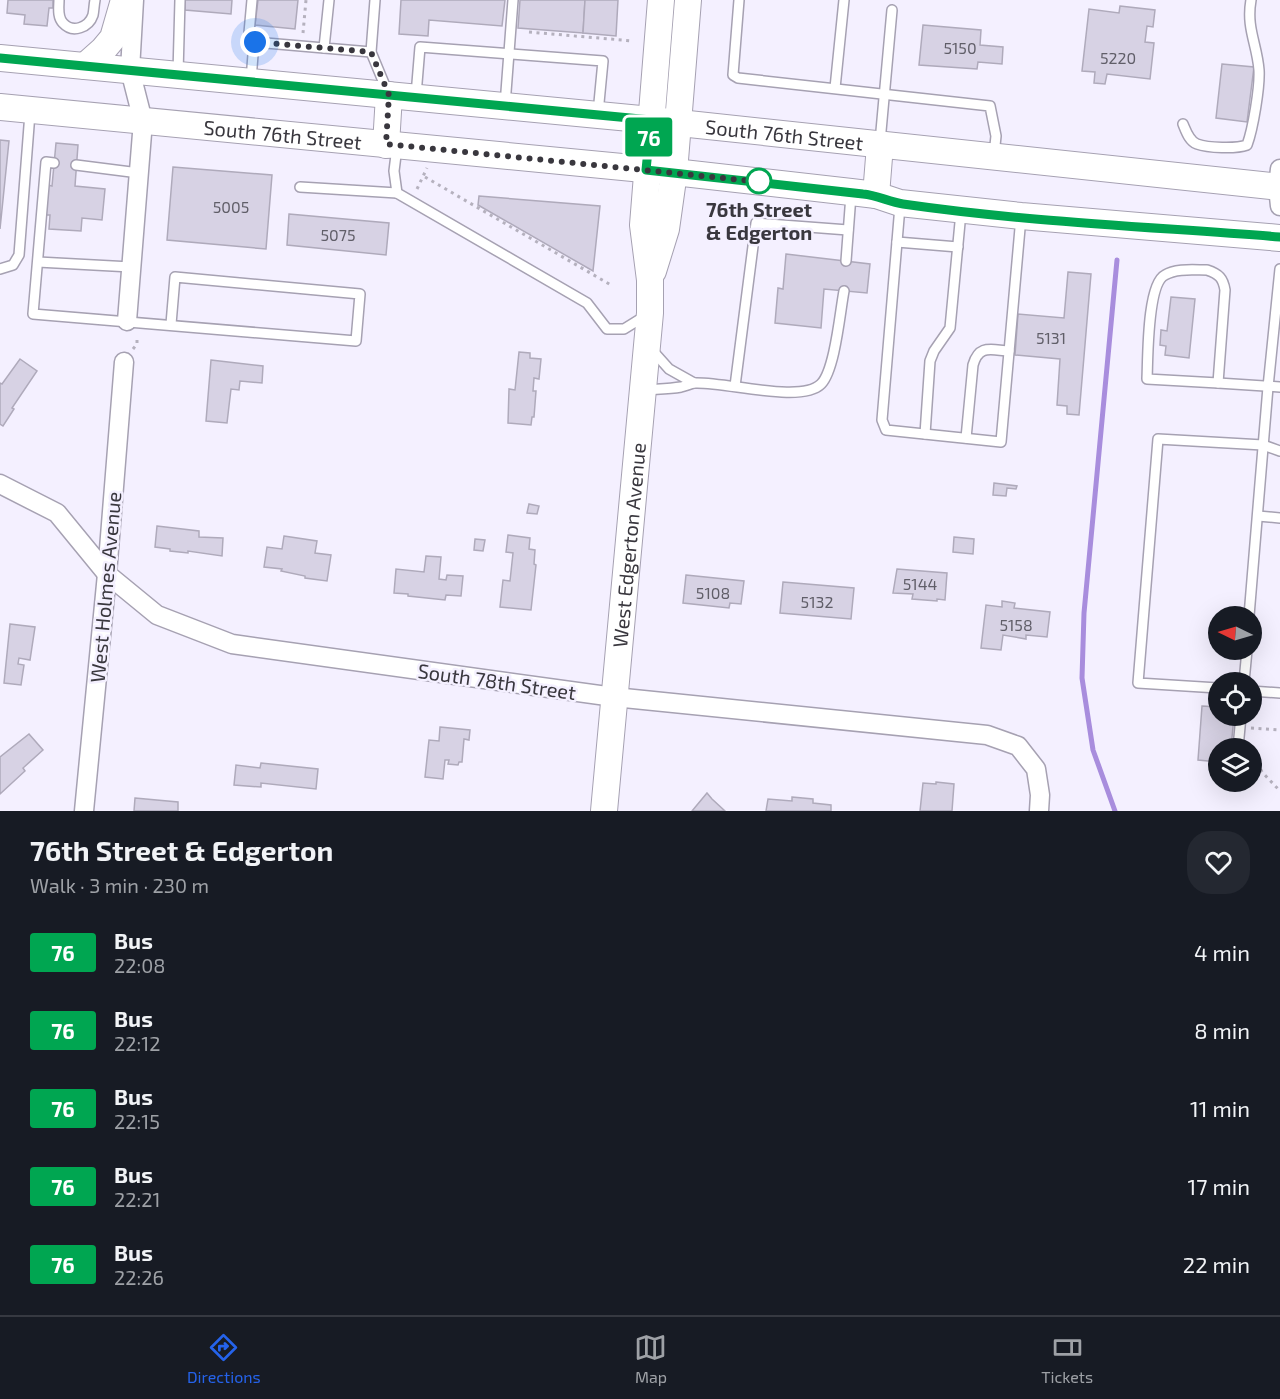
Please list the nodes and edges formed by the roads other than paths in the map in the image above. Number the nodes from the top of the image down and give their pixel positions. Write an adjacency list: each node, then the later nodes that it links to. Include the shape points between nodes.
1 (59, 0): 2 (lane, via 61,22 78,29 93,16)
2 (95, 0)
3 (124, 0): 21 (main road, via 113,38)
4 (134, 0): 22 (street)
5 (180, 0): 23 (lane)
6 (252, 0): 16 (lane, via 249,33)
7 (329, 0): 17 (lane)
8 (375, 0): 18 (lane)
9 (513, 0): 19 (lane)
10 (661, 0): 33 (main road, West Edgerton Avenue)
11 (688, 0): 35 (main road, West Edgerton Avenue)
12 (739, 0): 25 (lane, via 733,75)
13 (844, 0): 25 (lane)
14 (1251, 0): 36 (lane, via 1248,17 1259,70 1252,133 1247,145 1239,148 1195,143)
15 (892, 10): 27 (lane)
16 (255, 42): 17 (lane); 24 (lane)
17 (324, 48): 18 (lane)
18 (371, 52): 26 (lane)
19 (509, 54): 28 (lane, via 420,47); 29 (lane); 32 (lane, via 603,61)
20 (0, 58): 21 (main road, South 76th Street)
21 (85, 66): 22 (main road, South 76th Street)
22 (130, 70): 23 (main road, South 76th Street); 34 (street)
23 (177, 75): 24 (main road, South 76th Street)
24 (251, 82): 26 (main road, South 76th Street)
25 (835, 88): 27 (lane)
26 (389, 95): 28 (main road, South 76th Street); 37 (main road)
27 (884, 95): 38 (lane); 39 (lane, via 990,106 996,136)
28 (416, 98): 29 (main road, South 76th Street)
29 (505, 106): 32 (main road, South 76th Street)
30 (0, 107): 31 (main road, South 76th Street)
31 (30, 110): 34 (main road, South 76th Street); 59 (lane, via 19,255 13,265)
32 (598, 115): 33 (main road, South 76th Street)
33 (651, 120): 35 (main road, South 76th Street); 42 (main road, West Edgerton Avenue)
34 (143, 121): 37 (main road, South 76th Street); 44 (street)
35 (679, 123): 38 (main road, South 76th Street); 43 (main road, West Edgerton Avenue)
36 (1183, 124)
37 (391, 145): 42 (main road, South 76th Street); 47 (lane)
38 (880, 145): 39 (main road, South 76th Street); 48 (main road)
39 (994, 157): 46 (main road, South 76th Street)
40 (54, 163): 57 (lane, via 46,162)
41 (76, 165): 44 (lane)
42 (646, 170): 43 (main road, South 76th Street); 61 (main road, West Edgerton Avenue, via 643,225)
43 (674, 172): 48 (main road, South 76th Street); 61 (main road, West Edgerton Avenue, via 666,229)
44 (139, 173): 58 (street)
45 (300, 187): 47 (lane)
46 (1279, 187)
47 (397, 193): 63 (lane, via 587,303 607,329 624,329)
48 (863, 194): 49 (main road, South 76th Street); 52 (lane)
49 (900, 203): 50 (main road, South 76th Street); 54 (lane)
50 (961, 210): 51 (main road, South 76th Street); 55 (lane)
51 (1021, 216): 53 (main road, South 76th Street); 67 (lane)
52 (848, 230): 56 (lane); 71 (lane, via 756,223)
53 (1280, 238)
54 (897, 242): 55 (lane); 75 (lane, via 882,420 886,430)
55 (958, 247): 75 (lane, via 950,328 930,361)
56 (846, 261)
57 (38, 262): 58 (lane); 64 (lane, via 33,314)
58 (131, 267): 64 (street)
59 (0, 269)
60 (1280, 269): 72 (lane)
61 (650, 280): 63 (main road, West Edgerton Avenue)
62 (844, 291): 71 (lane, via 830,368 821,384 808,392 784,393)
63 (650, 314): 66 (main road, West Edgerton Avenue)
64 (133, 321): 65 (lane)
65 (171, 324): 65 (lane, via 357,341 360,294 175,277)
66 (647, 344): 69 (lane, via 669,369); 74 (main road, West Edgerton Avenue)
67 (1009, 351): 76 (lane, via 986,350 976,354); 76 (lane, via 1001,442)
68 (124, 362): 82 (street, West Holmes Avenue)
69 (694, 383): 71 (lane); 74 (lane)
70 (1218, 383): 70 (lane, via 1224,280 1207,270 1170,273 1158,280 1153,296 1147,379); 72 (lane)
71 (735, 386)
72 (1268, 387): 73 (lane); 77 (lane)
73 (1280, 387)
74 (644, 390): 87 (main road, West Edgerton Avenue)
75 (925, 434): 76 (lane)
76 (966, 438)
77 (1263, 445): 78 (lane); 80 (lane); 84 (lane, via 1158,439 1138,683)
78 (1280, 451)
79 (0, 483): 82 (street, South 78th Street, via 57,513)
80 (1258, 516): 81 (lane); 83 (lane)
81 (1280, 518)
82 (107, 574): 87 (street, South 78th Street, via 157,615 232,644); 88 (street, West Holmes Avenue)
83 (1251, 606)
84 (1208, 687)
85 (1262, 692): 86 (lane)
86 (1280, 693)
87 (614, 697): 89 (main road, West Edgerton Avenue); 90 (street, South 78th Street, via 987,735 1018,746 1036,770)
88 (84, 811)
89 (604, 811)
90 (1039, 811)

